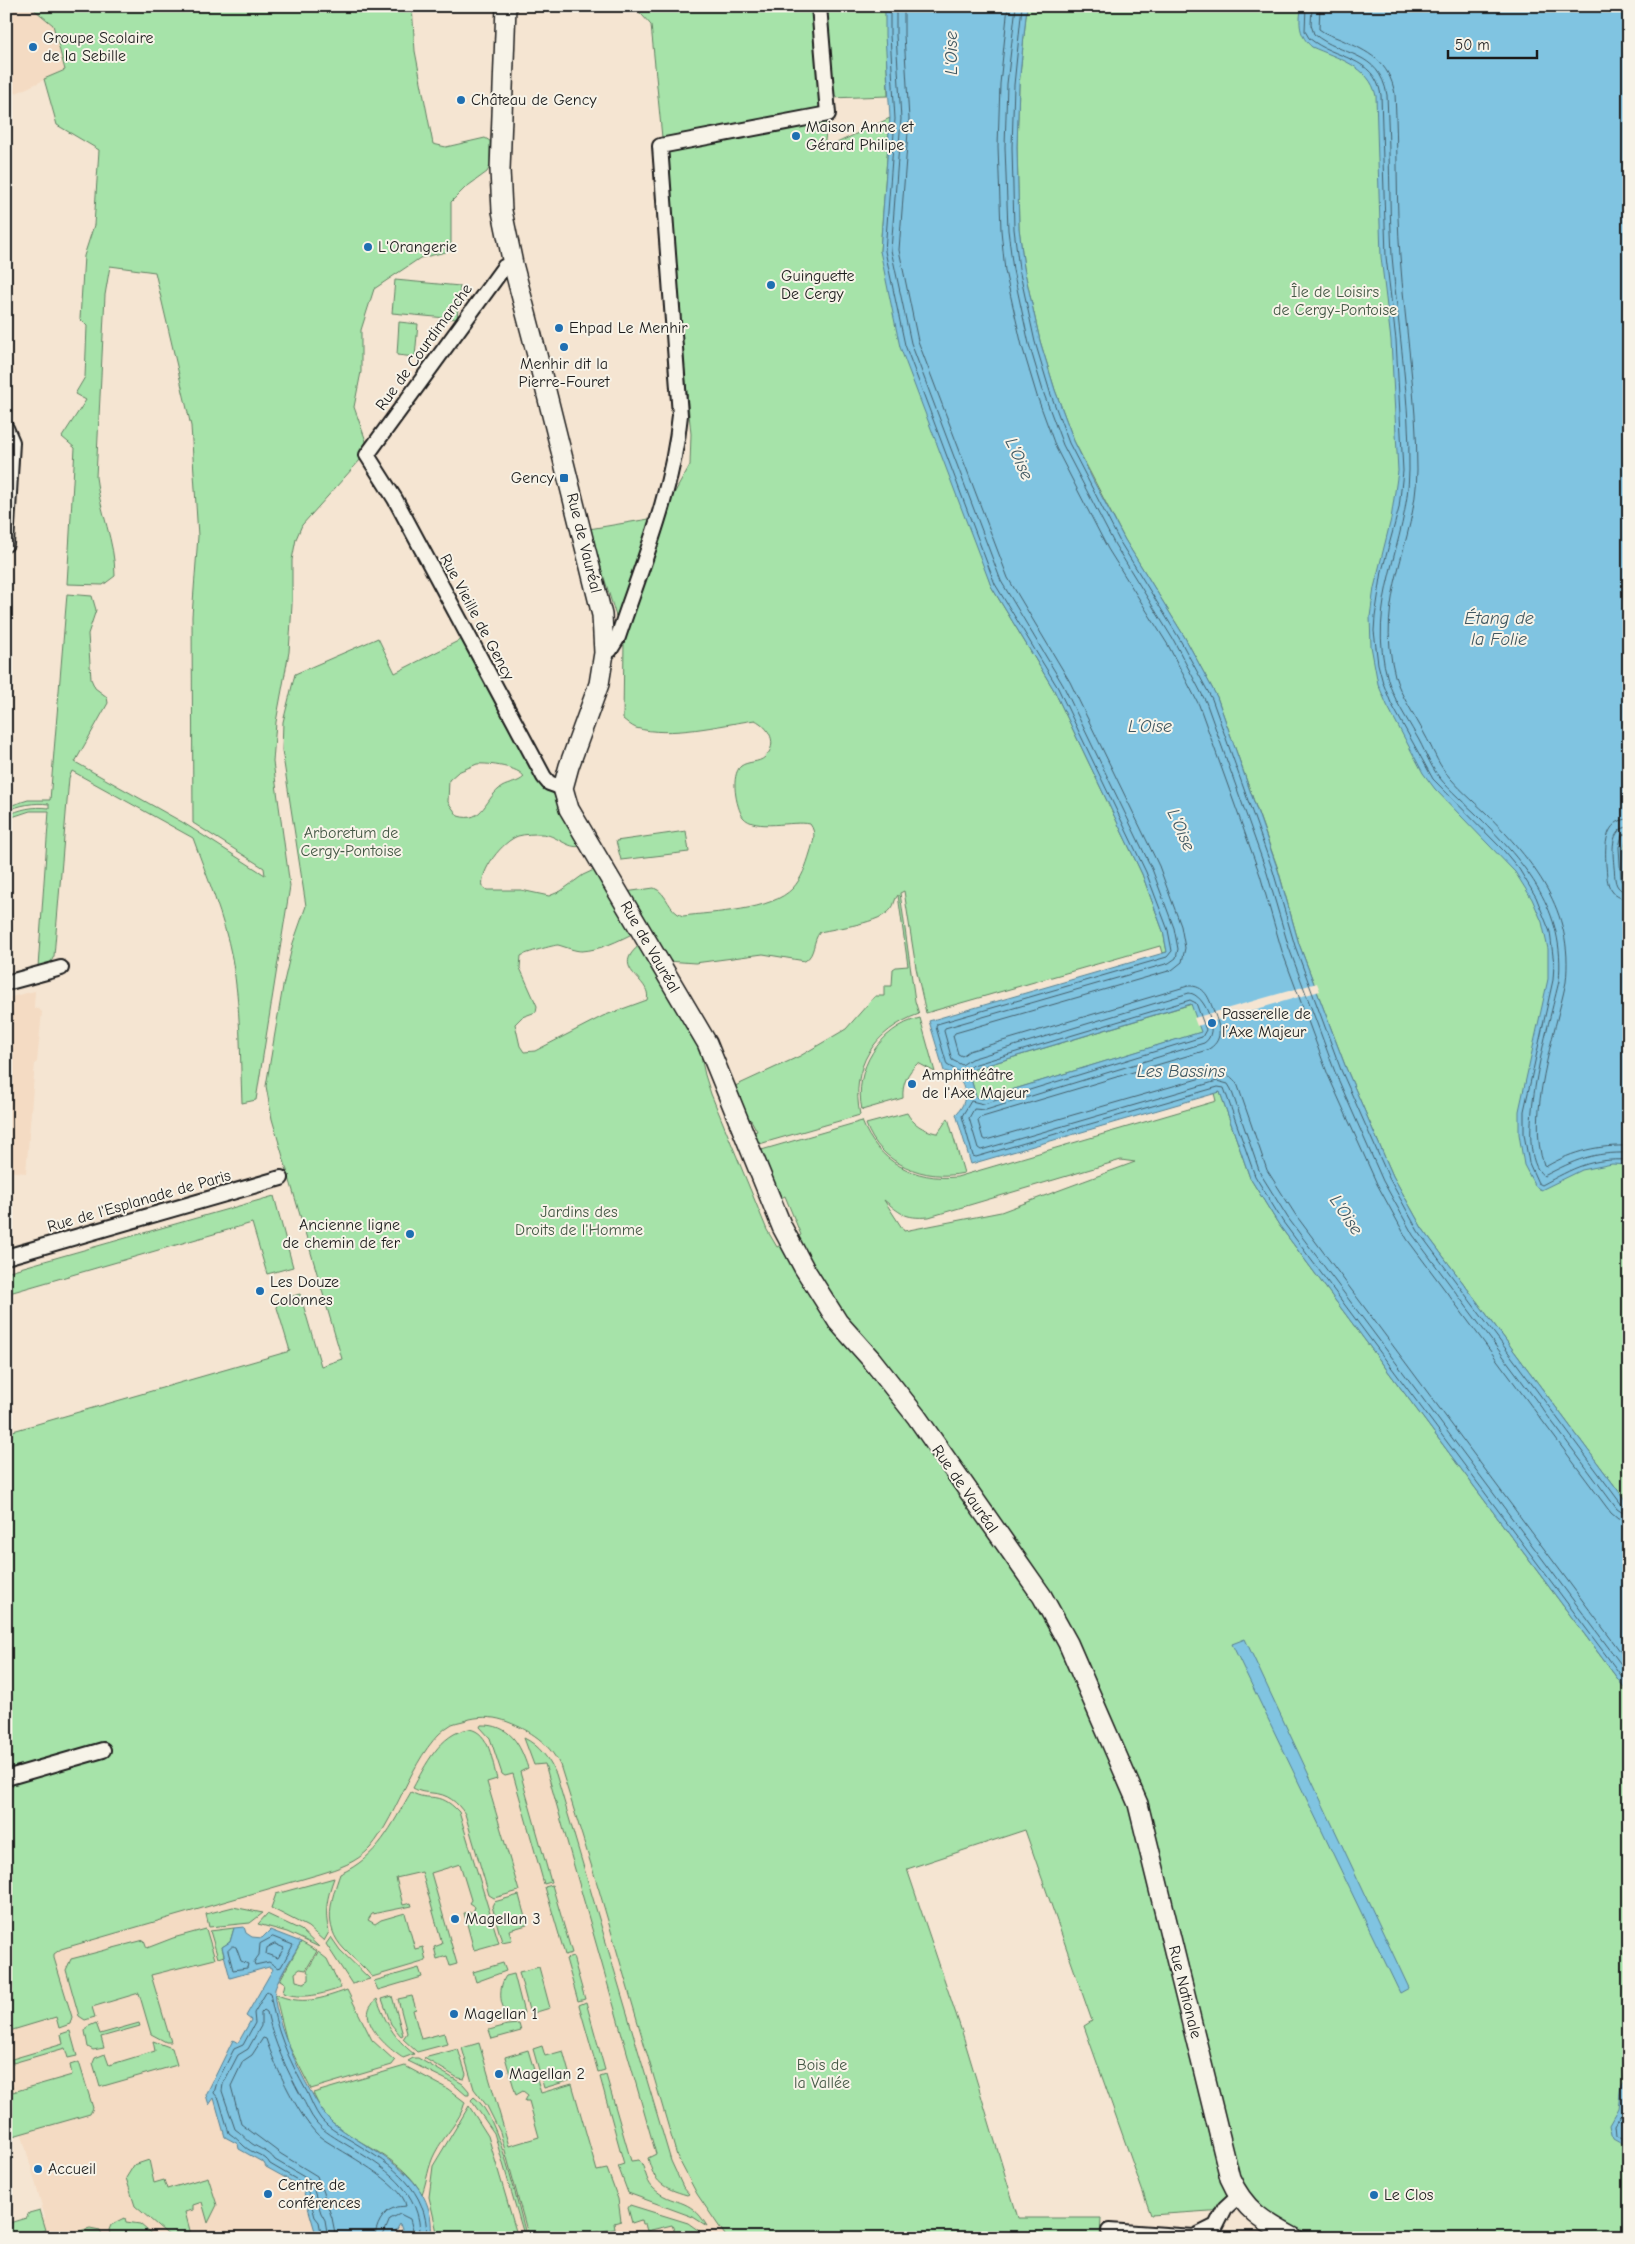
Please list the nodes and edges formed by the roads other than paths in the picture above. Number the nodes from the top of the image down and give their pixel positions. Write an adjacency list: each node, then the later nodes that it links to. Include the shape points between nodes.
1 (506, 6): 3 (street, Rue de Vauréal, via 500,170 502,211)
2 (818, 6): 7 (street, via 828,114 660,146 680,415 678,439 666,490 618,637 610,650)
3 (513, 264): 5 (street, Rue de Courdimanche, via 504,267); 7 (street, Rue de Vauréal, via 602,615)
4 (6, 428): 6 (street, via 12,442)
5 (367, 455): 8 (street, Rue Vieille de Gency, via 544,777 549,783)
6 (6, 544)
7 (604, 653): 8 (street, Rue de Vauréal, via 599,684)
8 (563, 788): 13 (street, Rue de Vauréal, via 569,808 707,1043 782,1227 804,1268 838,1322 916,1416 1042,1596 1068,1643)
9 (61, 968): 10 (street)
10 (6, 983)
11 (281, 1178): 12 (street, Rue de l'Esplanade de Paris)
12 (6, 1257)
13 (1103, 1724): 16 (street, Rue Nationale, via 1138,1804 1226,2162)
14 (103, 1750): 15 (street)
15 (6, 1778)
16 (1238, 2196): 18 (street, via 1225,2208 1216,2226 1194,2237); 19 (street, Rue Nationale, via 1259,2216)
17 (1109, 2231): 18 (street)
18 (1125, 2236)
19 (1294, 2238)

